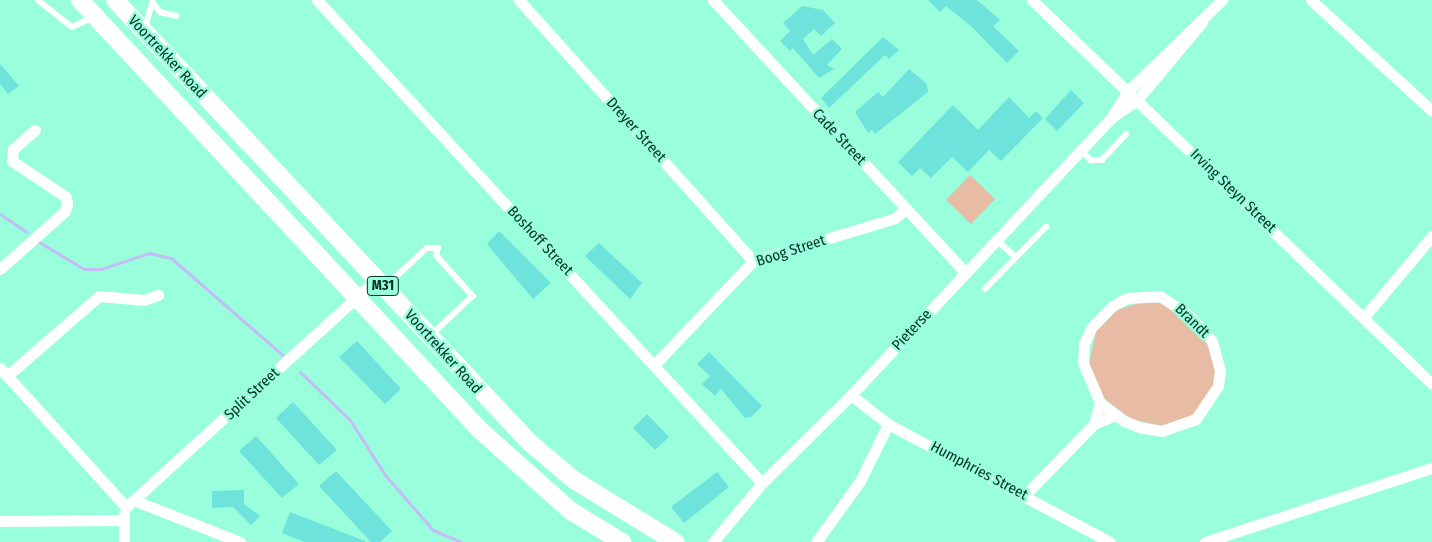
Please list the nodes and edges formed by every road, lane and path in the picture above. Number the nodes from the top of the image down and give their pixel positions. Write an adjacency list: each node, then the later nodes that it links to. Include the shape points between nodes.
1 (38, 0): 11 (lane, via 72,27)
2 (80, 0): 11 (main road, Voortrekker Road / M31)
3 (115, 0): 14 (main road, Voortrekker Road / M31)
4 (318, 0): 36 (street, Boshoff Street)
5 (519, 0): 27 (street, Dreyer Street)
6 (713, 0): 22 (street, Cade Street)
7 (1032, 0): 15 (street, Irving Steyn Street)
8 (1222, 0): 13 (street, Pieterse)
9 (1311, 0): 17 (street)
10 (154, 1): 12 (lane, via 160,12); 14 (lane)
11 (95, 16): 33 (main road, Voortrekker Road / M31)
12 (177, 16)
13 (1204, 19): 15 (street, Pieterse, via 1177,39); 16 (street, Pieterse, via 1181,53)
14 (143, 32): 30 (main road, Voortrekker Road / M31)
15 (1128, 91): 16 (street, Irving Steyn Street); 18 (street, Pieterse)
16 (1137, 100): 18 (street, Pieterse); 34 (street, Irving Steyn Street)
17 (1432, 111)
18 (1111, 118): 21 (street, Pieterse)
19 (35, 130): 28 (street, via 13,149 12,161 66,197 67,204 65,211)
20 (1126, 134): 21 (lane, via 1102,160 1091,160)
21 (1081, 150): 25 (street, Pieterse)
22 (905, 209): 27 (street, Boog Street, via 895,218); 29 (street, Cade Street)
23 (1046, 227): 26 (lane)
24 (1432, 236): 34 (street)
25 (997, 240): 26 (lane); 29 (street, Pieterse)
26 (1016, 257): 31 (lane)
27 (753, 261): 36 (street, Boog Street)
28 (0, 269)
29 (966, 273): 39 (street, Pieterse)
30 (381, 283): 33 (street, Split Street); 35 (main road, Voortrekker Road / M31); 35 (lane, via 427,248 433,245 440,250 437,256 473,296)
31 (985, 289)
32 (158, 295): 37 (street, via 144,300 99,296)
33 (358, 297): 47 (street, Split Street); 52 (main road, Voortrekker Road / M31, via 513,461 571,511)
34 (1364, 316): 38 (street, Irving Steyn Street)
35 (429, 337): 53 (main road, Voortrekker Road / M31, via 489,403 552,461)
36 (654, 365): 45 (street, Boshoff Street)
37 (3, 372): 47 (street)
38 (1432, 384)
39 (851, 395): 42 (street, Humphries Street); 45 (street, Pieterse)
40 (1100, 403): 41 (street, Brandt); 41 (street, Brandt, via 1083,363 1084,344 1101,316 1127,298 1143,295 1160,296 1190,316 1212,341 1218,355 1220,370 1212,402 1196,419 1162,431 1142,428); 43 (street)
41 (1115, 415): 43 (street)
42 (888, 424): 46 (street, Humphries Street); 55 (street, via 860,482)
43 (1094, 424): 46 (street)
44 (1432, 468): 57 (street)
45 (762, 483): 54 (street, Pieterse)
46 (1025, 495): 56 (street, Humphries Street)
47 (131, 504): 48 (street); 51 (street)
48 (124, 520): 49 (street); 50 (street)
49 (0, 521)
50 (124, 542)
51 (240, 542)
52 (622, 542)
53 (675, 542)
54 (712, 542)
55 (816, 542)
56 (1110, 542)
57 (1205, 542)

